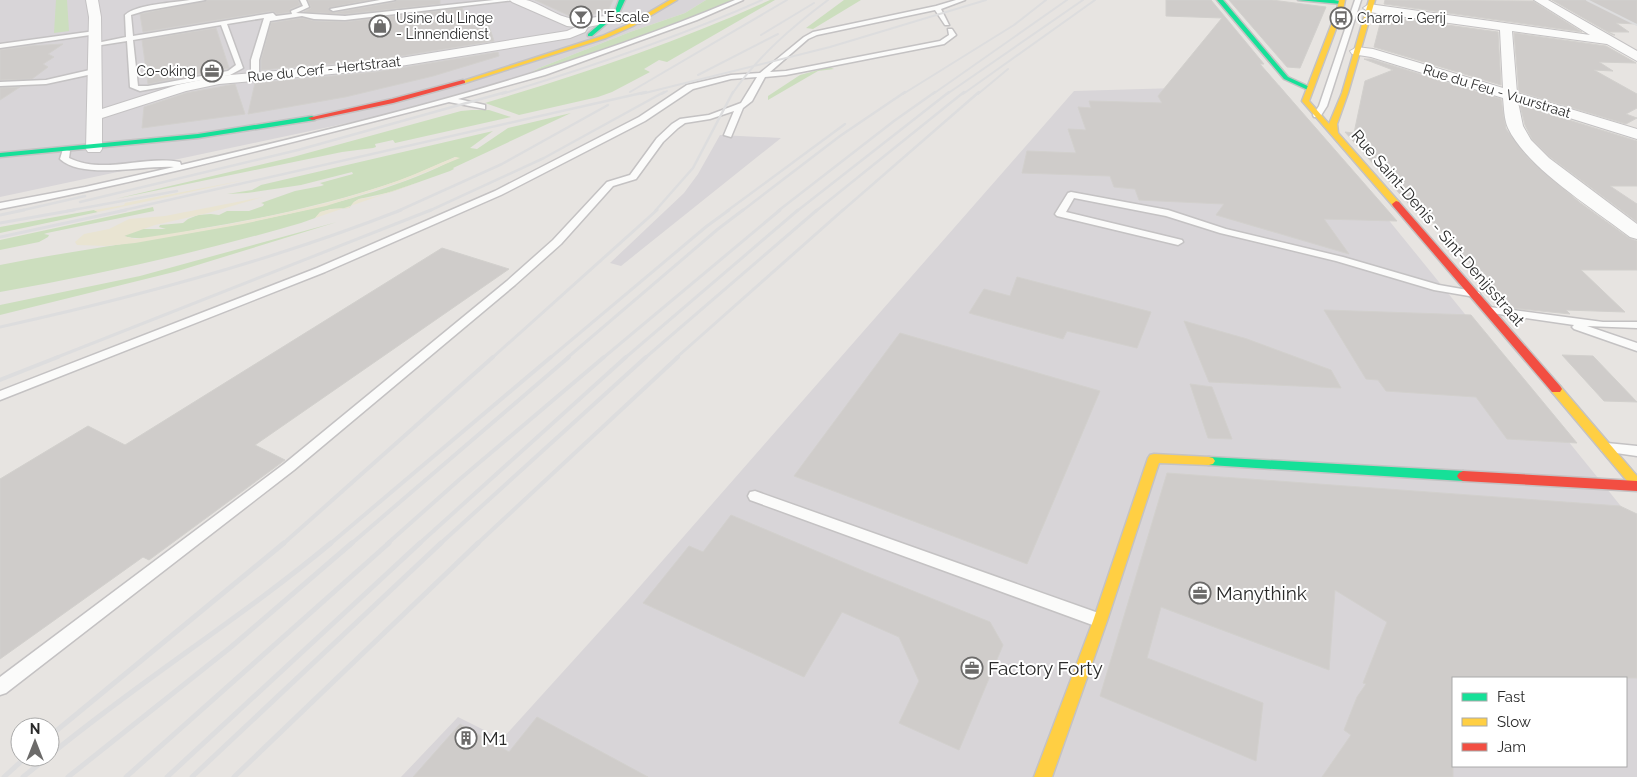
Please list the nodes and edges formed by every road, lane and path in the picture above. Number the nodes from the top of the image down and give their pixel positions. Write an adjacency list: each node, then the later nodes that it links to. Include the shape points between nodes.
1 (94, 0): 25 (street)
2 (202, 0): 26 (lane, via 131,12 128,15)
3 (303, 0): 22 (lane, via 306,6 302,10)
4 (392, 0): 19 (lane)
5 (512, 0): 34 (lane, via 345,18 302,14 266,19 255,60)
6 (516, 0): 23 (street, via 562,20)
7 (622, 0): 20 (main road)
8 (674, 0): 21 (main road)
9 (740, 0): 39 (lane, via 624,44)
10 (962, 0): 18 (lane)
11 (1220, 0): 37 (main road, via 1286,78)
12 (1301, 0): 15 (main road)
13 (1320, 0): 15 (main road)
14 (1540, 0): 27 (street)
15 (1338, 1): 16 (main road); 37 (main road)
16 (1357, 3): 17 (main road); 42 (lane)
17 (1370, 4): 24 (street); 29 (main road)
18 (937, 8): 33 (lane, via 815,33); 33 (lane, via 953,35 942,43)
19 (333, 9)
20 (612, 18): 21 (street); 23 (street); 31 (main road, via 588,37)
21 (640, 20): 31 (main road, via 604,37)
22 (223, 23): 26 (lane); 35 (lane, via 239,68)
23 (582, 24): 34 (street, Rue du Cerf - Hertstraat, via 581,29 570,34 376,66)
24 (1506, 27): 27 (street); 38 (street)
25 (95, 38): 26 (lane); 28 (lane); 32 (street)
26 (130, 38): 35 (lane, via 136,88)
27 (1609, 41): 30 (street)
28 (0, 46)
29 (1357, 51): 38 (street, Rue du Feu - Vuurstraat, via 1373,53); 44 (main road)
30 (1637, 57)
31 (534, 60): 47 (main road, via 443,88 334,113 214,134)
32 (94, 71): 36 (lane, via 46,82); 43 (street)
33 (762, 75): 41 (lane, via 749,99); 59 (lane, via 731,77 690,87 642,119 498,193 321,270)
34 (255, 76): 35 (street, Rue du Cerf - Hertstraat)
35 (193, 83): 43 (street, Rue du Cerf - Hertstraat)
36 (0, 84)
37 (1310, 89): 42 (main road, Rue Saint-Denis - Sint-Denijsstraat, via 1305,101)
38 (1511, 96): 45 (street, Rue du Feu - Vuurstraat); 52 (street, via 1515,126 1524,143 1543,162)
39 (448, 100): 40 (lane); 50 (lane)
40 (482, 107)
41 (739, 108): 46 (lane); 65 (lane, via 683,121 675,126 660,140 633,178 610,184 557,242 488,301 289,466)
42 (1320, 110): 44 (main road, Rue Saint-Denis - Sint-Denijsstraat)
43 (94, 116): 47 (street)
44 (1334, 128): 54 (main road, Rue Saint-Denis - Sint-Denijsstraat)
45 (1637, 134)
46 (728, 135)
47 (94, 149): 48 (main road)
48 (66, 151): 49 (main road); 50 (lane, via 64,159 75,165 174,163)
49 (0, 155)
50 (192, 166): 51 (lane)
51 (0, 206)
52 (1637, 233)
53 (1178, 242): 54 (lane, via 1060,214 1071,195 1168,213 1438,288)
54 (1475, 294): 55 (main road, Rue Saint-Denis - Sint-Denijsstraat)
55 (1489, 310): 56 (lane); 60 (main road, Rue Saint-Denis - Sint-Denijsstraat)
56 (1554, 319): 57 (lane); 58 (lane)
57 (1637, 326)
58 (1637, 347)
59 (0, 396)
60 (1605, 447): 61 (lane); 62 (main road, Rue Saint-Denis - Sint-Denijsstraat)
61 (1637, 450)
62 (1637, 486): 64 (main road, via 1154,458)
63 (755, 496): 64 (lane)
64 (1100, 621): 66 (main road)
65 (0, 687)
66 (1043, 777)

